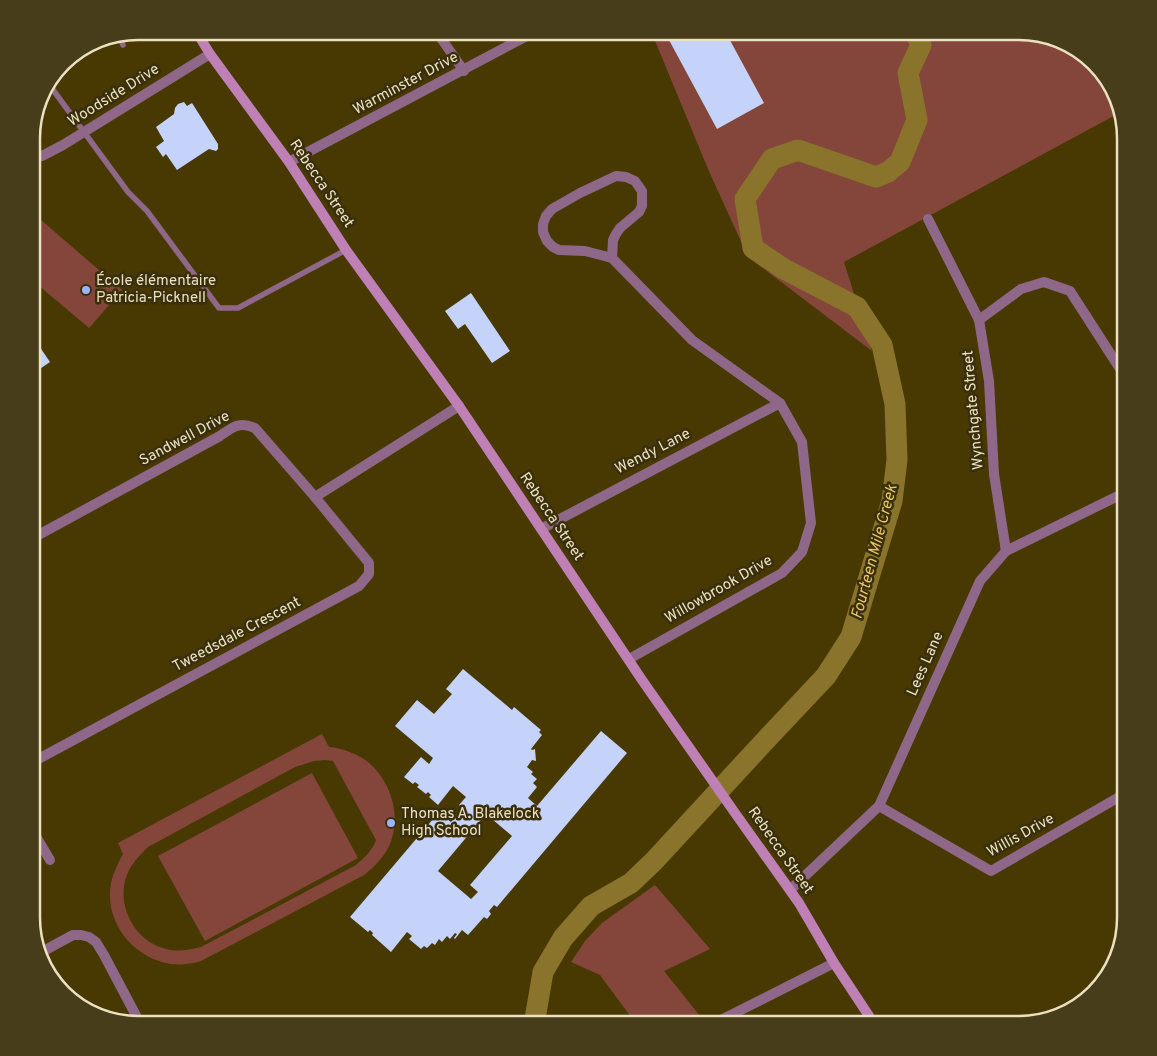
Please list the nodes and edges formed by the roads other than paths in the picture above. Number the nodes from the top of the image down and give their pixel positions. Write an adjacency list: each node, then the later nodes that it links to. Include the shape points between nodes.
1 (201, 40): 6 (main road, Rebecca Street)
2 (442, 40): 7 (street)
3 (520, 40): 7 (street, Warminster Drive)
4 (121, 42): 5 (lane)
5 (123, 45)
6 (210, 54): 9 (street, Woodside Drive); 11 (main road, Rebecca Street)
7 (464, 71): 11 (street, Warminster Drive)
8 (53, 90): 9 (lane)
9 (83, 132): 10 (street, Woodside Drive); 13 (lane, via 128,192 147,210 219,308 238,308)
10 (40, 157)
11 (289, 162): 13 (main road, Rebecca Street)
12 (928, 219): 15 (street, Wynchgate Street)
13 (346, 250): 18 (main road, Rebecca Street)
14 (612, 258): 14 (street, via 616,234 642,206 642,191 626,177 616,176 552,208 543,224 548,241 559,250 585,251); 17 (street, Willowbrook Drive, via 692,340)
15 (979, 320): 16 (street, via 1021,289 1044,282 1070,291); 23 (street, Wynchgate Street, via 989,382 994,474)
16 (1117, 364)
17 (780, 403): 21 (street, Wendy Lane); 24 (street, Willowbrook Drive, via 802,442 812,523 802,552 782,573)
18 (459, 406): 20 (street); 21 (main road, Rebecca Street)
19 (1117, 496): 23 (street, Lees Lane)
20 (315, 497): 22 (street, Sandwell Drive, via 255,428 246,424 233,427); 25 (street, Tweedsdale Crescent, via 369,563 369,574 360,586)
21 (540, 529): 24 (main road, Rebecca Street)
22 (40, 535)
23 (1006, 551): 27 (street, Lees Lane, via 980,581)
24 (629, 659): 30 (main road, Rebecca Street)
25 (40, 760)
26 (1117, 798): 27 (street, Willis Drive, via 991,871)
27 (879, 806): 30 (street, Lees Lane)
28 (40, 842): 29 (street)
29 (50, 860)
30 (790, 890): 32 (main road, Rebecca Street)
31 (45, 950): 33 (street, via 74,935 96,942)
32 (834, 962): 34 (street); 35 (main road, Rebecca Street)
33 (136, 1016)
34 (729, 1016)
35 (869, 1016)

